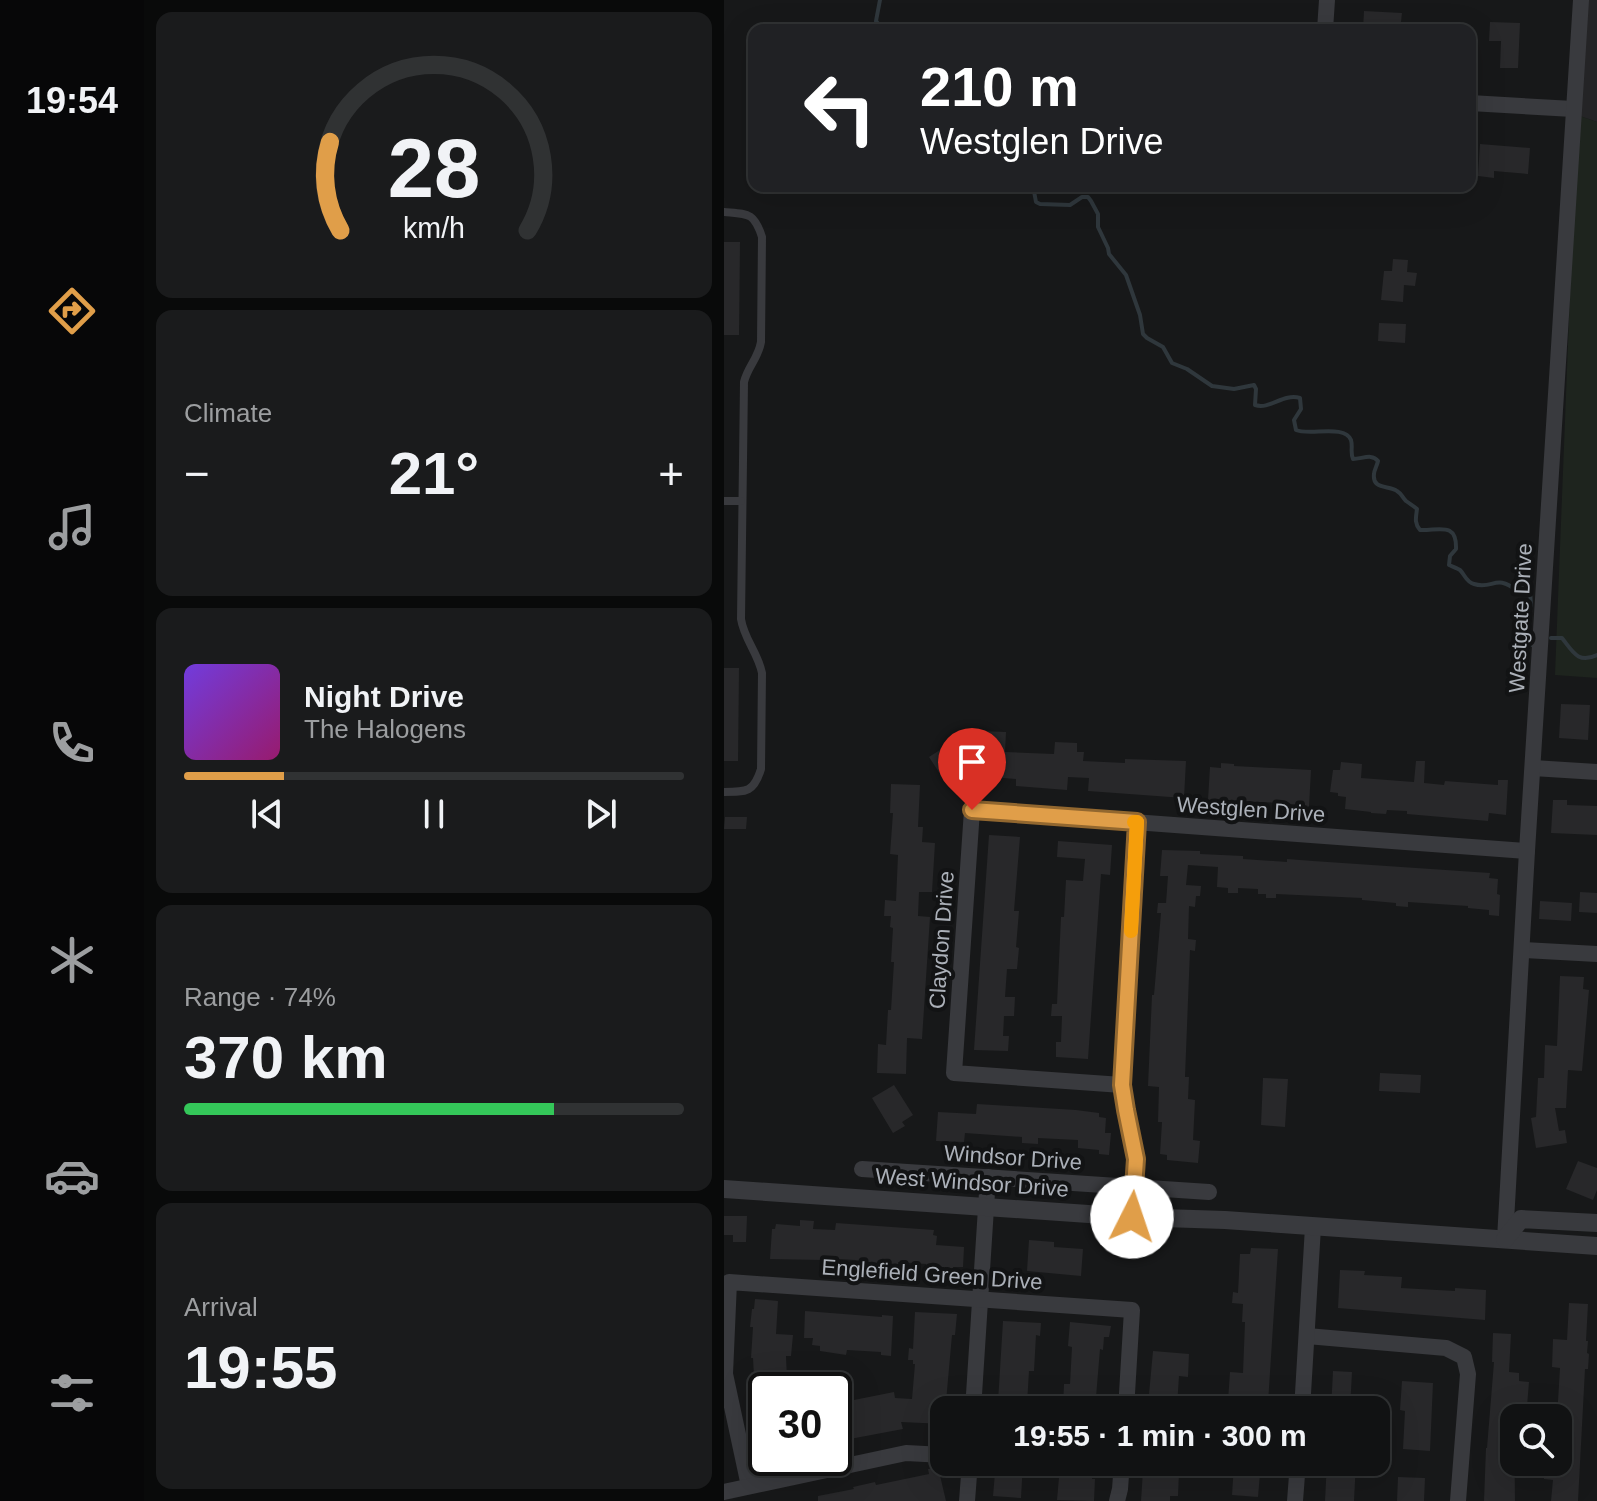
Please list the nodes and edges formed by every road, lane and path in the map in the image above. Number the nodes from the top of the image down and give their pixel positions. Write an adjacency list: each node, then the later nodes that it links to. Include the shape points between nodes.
1 (1327, 0): 3 (street)
2 (1581, 0): 5 (street, Westgate Drive)
3 (1325, 24)
4 (1476, 103): 5 (street)
5 (1573, 109): 9 (street, Westgate Drive)
6 (724, 212): 8 (lane, via 748,214 757,221 762,237 761,342 744,382)
7 (724, 501): 8 (lane)
8 (741, 501): 11 (lane, via 741,619 762,673 761,769 749,790)
9 (1533, 768): 10 (street); 14 (street, Westgate Drive)
10 (1597, 772)
11 (724, 792)
12 (972, 810): 13 (street, Westglen Drive); 17 (street, Claydon Drive, via 954,1073)
13 (1137, 822): 14 (street, Westglen Drive); 17 (street)
14 (1527, 851): 15 (street, Westgate Drive)
15 (1522, 950): 16 (street); 27 (street, Westgate Drive)
16 (1597, 954)
17 (1122, 1085): 20 (street, via 1136,1159)
18 (862, 1169): 19 (street, Windsor Drive)
19 (988, 1177): 20 (street, Windsor Drive); 23 (street)
20 (1134, 1187): 22 (street, Windsor Drive); 24 (street)
21 (724, 1189): 23 (street, West Windsor Drive)
22 (1209, 1192)
23 (986, 1207): 24 (street, West Windsor Drive); 29 (street)
24 (1132, 1217): 26 (street, West Windsor Drive)
25 (1597, 1223): 27 (street, via 1521,1219)
26 (1313, 1227): 27 (street, West Windsor Drive); 30 (street)
27 (1505, 1239): 28 (street, West Windsor Drive)
28 (1597, 1246)
29 (980, 1298): 31 (street); 32 (street, Englefield Green Drive, via 1132,1310); 38 (street, Englefield Green Drive, via 729,1282 725,1374)
30 (1307, 1336): 33 (street); 43 (street, via 1446,1348 1464,1357 1468,1374)
31 (974, 1396)
32 (1127, 1396)
33 (1303, 1396)
34 (930, 1454): 38 (street, via 906,1453)
35 (969, 1476): 40 (street)
36 (1121, 1476): 41 (street)
37 (1297, 1476): 42 (street)
38 (749, 1486): 39 (street)
39 (724, 1492)
40 (967, 1501)
41 (1117, 1501)
42 (1295, 1501)
43 (1458, 1501)

